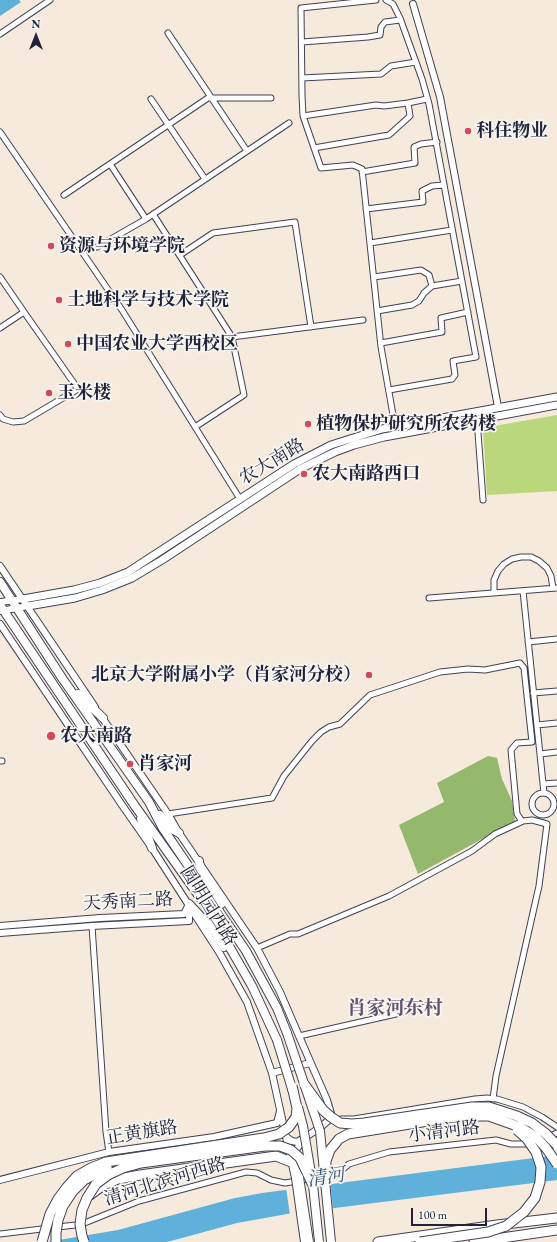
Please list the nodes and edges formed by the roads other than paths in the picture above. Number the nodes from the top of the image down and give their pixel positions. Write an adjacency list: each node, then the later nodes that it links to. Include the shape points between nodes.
1 (50, 0): 7 (street)
2 (376, 0): 8 (street, via 301,8)
3 (386, 0): 5 (street, via 393,4)
4 (413, 4): 50 (street, via 440,97)
5 (400, 20): 8 (street, via 386,22 381,27 380,35); 9 (street)
6 (168, 33): 11 (street)
7 (0, 34)
8 (302, 42): 10 (street)
9 (416, 62): 10 (street, via 391,66 381,74); 14 (street)
10 (302, 78): 16 (street)
11 (212, 98): 12 (street); 18 (street, via 208,98); 22 (street)
12 (271, 98)
13 (152, 99): 18 (street)
14 (428, 99): 15 (street); 20 (street)
15 (408, 103): 16 (street); 21 (street, via 410,116 389,135)
16 (303, 116): 21 (street)
17 (289, 123): 22 (street)
18 (168, 125): 23 (street); 25 (street)
19 (0, 132): 54 (street, via 122,310)
20 (437, 142): 24 (street, via 414,147 415,163); 26 (street)
21 (314, 148): 24 (street, via 321,168 353,164 362,169)
22 (247, 151): 25 (street)
23 (110, 164): 27 (street); 30 (street)
24 (362, 172): 28 (street)
25 (205, 179): 29 (street)
26 (444, 185): 28 (street, via 432,186 422,191 423,202); 31 (street)
27 (64, 195)
28 (366, 210): 32 (street)
29 (153, 214): 30 (street); 34 (street)
30 (146, 219): 33 (street)
31 (452, 230): 32 (street); 37 (street)
32 (370, 243): 36 (street)
33 (97, 247)
34 (180, 255): 43 (street, via 213,233 295,222); 45 (street)
35 (0, 277): 40 (street)
36 (374, 278): 38 (street, via 421,270 429,275); 39 (street)
37 (462, 281): 38 (street); 41 (street)
38 (432, 286): 39 (street, via 412,305)
39 (377, 311): 46 (street)
40 (24, 312): 44 (street); 51 (street, via 78,389 24,421 13,422 3,419)
41 (468, 312): 46 (street, via 441,318 442,332); 47 (street, via 476,357 453,361 455,375 452,379)
42 (363, 320): 43 (street)
43 (310, 327): 45 (street)
44 (0, 328)
45 (232, 337): 54 (street, via 244,395)
46 (381, 343): 47 (street)
47 (389, 390): 53 (street)
48 (557, 397): 50 (main road, 农大南路)
49 (557, 405): 52 (main road, 农大南路)
50 (498, 407): 53 (main road, 农大南路)
51 (0, 415)
52 (477, 419): 56 (street); 65 (main road, 农大南路, via 384,436 334,452 300,469 132,578 75,598)
53 (395, 426): 55 (main road, 农大南路, via 351,438 313,453)
54 (195, 427): 55 (street)
55 (240, 499): 63 (main road, 农大南路, via 128,572 74,590)
56 (483, 500)
57 (0, 566): 63 (street)
58 (0, 582): 64 (main road)
59 (555, 588): 60 (street); 61 (street, via 547,568 539,561 521,557 504,564 498,572 494,580)
60 (523, 591): 61 (street); 70 (street)
61 (494, 593): 62 (street)
62 (430, 598)
63 (23, 599): 64 (street); 65 (street, 圆明园西路)
64 (13, 600): 66 (street); 67 (main road, 圆明园西路)
65 (28, 606): 67 (street); 74 (street, 圆明园西路)
66 (1, 607): 67 (street); 84 (main road, 圆明园西路)
67 (18, 608): 71 (main road, 圆明园西路)
68 (0, 624): 90 (street, 圆明园西路)
69 (557, 639): 70 (street)
70 (528, 642): 73 (street)
71 (62, 678): 74 (main road); 82 (main road, 圆明园西路)
72 (557, 691): 73 (street)
73 (533, 693): 76 (street)
74 (102, 718): 85 (street, 圆明园西路)
75 (557, 723): 76 (street)
76 (537, 725): 78 (street)
77 (557, 752): 78 (street)
78 (540, 754): 80 (street)
79 (557, 783): 80 (street)
80 (543, 784): 81 (street)
81 (544, 793): 83 (street, via 553,798); 86 (street, via 534,797 532,805 535,812)
82 (149, 802): 89 (main road, via 172,829); 93 (main road, 圆明园西路, via 162,827)
83 (556, 805): 86 (street, via 552,812)
84 (135, 806): 90 (main road); 98 (main road, 圆明园西路, via 206,906)
85 (168, 814): 87 (street, via 272,798 284,776 312,741 329,727 340,724 370,695 440,672 485,670 520,663 524,668 532,742 517,744 511,750 517,814); 89 (street, 圆明园西路)
86 (546, 815): 88 (street)
87 (522, 821): 88 (street, via 532,820); 97 (street, via 389,896 298,934 290,934)
88 (547, 824): 105 (street, via 539,886)
89 (180, 833): 91 (street, 圆明园西路)
90 (152, 848): 92 (street, 圆明园西路)
91 (199, 861): 93 (main road, via 200,870 225,912); 97 (street, 圆明园西路)
92 (189, 904): 94 (street, 天秀南二路, via 184,914); 95 (street, 天秀南二路, via 189,921); 98 (main road, via 213,930); 102 (street, 圆明园西路, via 247,1002)
93 (227, 922): 103 (main road, 圆明园西路, bridge, via 277,1008)
94 (0, 926)
95 (92, 926): 96 (street, 天秀南二路); 114 (street)
96 (0, 933)
97 (257, 948): 100 (street, 圆明园西路)
98 (252, 986): 104 (main road, 圆明园西路, bridge, via 277,1040)
99 (431, 1006): 100 (street)
100 (300, 1036): 101 (street, 圆明园西路)
101 (310, 1063): 102 (street); 107 (street, 圆明园西路)
102 (272, 1073): 106 (street, 圆明园西路)
103 (304, 1084): 113 (highway, bridge, via 323,1110 340,1123 364,1123 472,1107 489,1107 532,1123); 121 (main road, 圆明园西路, bridge, via 320,1131)
104 (292, 1086): 115 (highway, bridge, via 297,1108 296,1117 289,1127 279,1134); 122 (main road, 圆明园西路, bridge, via 303,1126)
105 (493, 1099): 107 (street, via 475,1099 354,1119); 109 (street, via 523,1107)
106 (281, 1110): 111 (street, 圆明园西路); 114 (street, 正黄旗路, via 276,1123 214,1137)
107 (332, 1117): 112 (street)
108 (496, 1118): 117 (highway, bridge, via 520,1126 536,1137); 121 (highway, bridge, via 459,1116 348,1134 339,1139 330,1150); 135 (highway, bridge, via 518,1130 536,1152 541,1168 536,1198 524,1212 506,1226 488,1232)
109 (557, 1127)
110 (557, 1133): 118 (street, 小清河路, via 527,1144 511,1144 496,1140 389,1152 349,1164)
111 (286, 1136): 112 (street, via 297,1142); 116 (street, 圆明园西路)
112 (303, 1139): 119 (street, 圆明园西路, via 295,1152)
113 (557, 1145)
114 (109, 1152): 120 (street, 正黄旗路)
115 (128, 1158): 127 (highway, bridge, via 106,1162 77,1176 66,1187 50,1214); 128 (highway, bridge, via 84,1180 73,1191 58,1220)
116 (291, 1162): 119 (street, 圆明园西路); 123 (highway, via 276,1156 118,1179 102,1186)
117 (557, 1164)
118 (337, 1174): 126 (street, 清河北滨河西路, via 284,1183 257,1173 246,1172 139,1201 87,1222)
119 (297, 1178): 130 (street, 圆明园西路, bridge); 131 (street, 圆明园西路, bridge)
120 (0, 1180)
121 (324, 1181): 133 (main road, 圆明园西路, bridge)
122 (312, 1185): 123 (highway, bridge, via 300,1158 291,1150 280,1146 265,1146 140,1163 108,1175 96,1184); 132 (main road, 圆明园西路, bridge)
123 (87, 1198): 129 (highway, bridge, via 80,1224)
124 (557, 1218): 134 (highway)
125 (557, 1230): 136 (highway)
126 (0, 1234)
127 (42, 1242)
128 (56, 1242)
129 (84, 1242)
130 (304, 1242)
131 (310, 1242)
132 (319, 1242)
133 (331, 1242)
134 (378, 1242)
135 (420, 1242)
136 (474, 1242)

